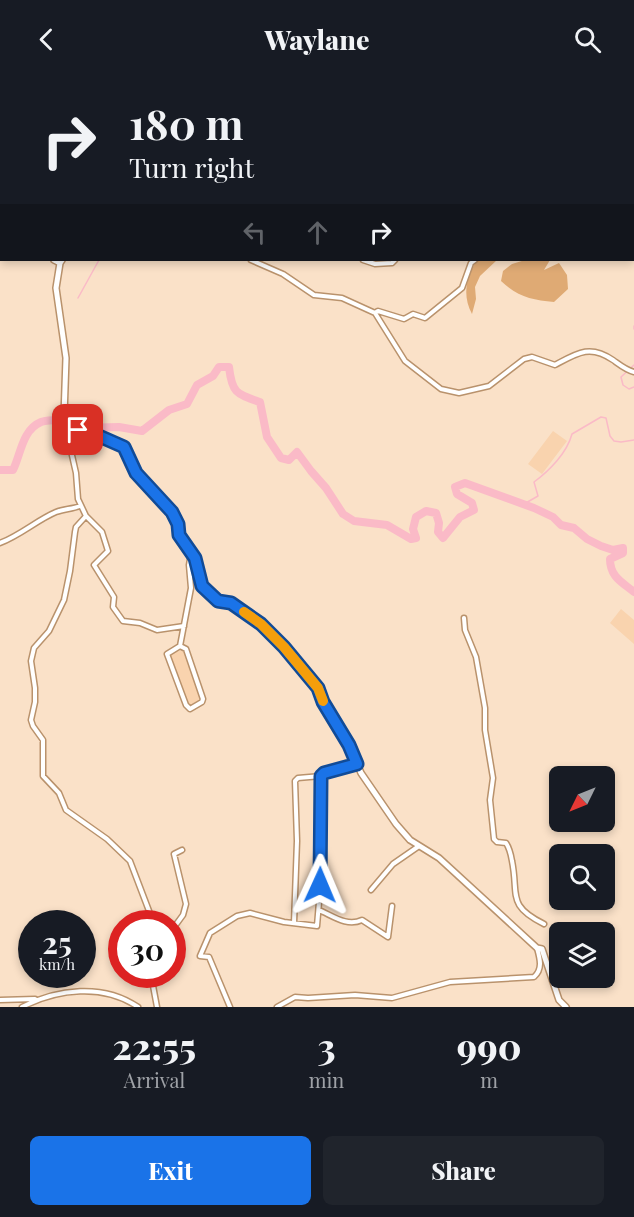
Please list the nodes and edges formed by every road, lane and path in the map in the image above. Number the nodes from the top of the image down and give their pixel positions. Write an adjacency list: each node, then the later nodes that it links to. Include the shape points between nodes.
1 (59, 261): 8 (street, via 56,288 66,358)
2 (252, 261): 6 (street, via 283,274 314,295 342,298)
3 (366, 261): 4 (street)
4 (394, 261)
5 (474, 261): 6 (street, via 462,288 425,318)
6 (375, 313): 7 (street, via 405,361 441,389 459,393 489,386 524,359 532,357 555,365 582,351 602,352)
7 (633, 372)
8 (65, 427): 9 (street); 12 (street, via 90,432 124,447 136,473 172,512 179,535)
9 (80, 506): 10 (street); 11 (street, via 55,512)
10 (86, 516): 14 (street, via 102,532 108,551 94,564 123,621 157,630); 22 (street, via 76,527 64,600 30,661 35,688 31,720 44,740 43,776 59,793 66,810 130,861)
11 (0, 543)
12 (191, 553): 14 (street, via 191,588); 16 (street, via 202,586 218,601 231,603 261,624 318,688)
13 (464, 618): 26 (street, via 485,708 493,778 490,800 494,839 509,847 516,900 531,917)
14 (184, 626): 15 (street)
15 (180, 646): 15 (street, via 186,649 203,699 190,709 167,654)
16 (357, 764): 17 (street); 18 (street, via 396,824)
17 (321, 776): 24 (street); 25 (street, via 295,781)
18 (419, 846): 20 (street, via 393,864); 27 (street, via 439,858)
19 (182, 850): 23 (street, via 174,854)
20 (371, 890)
21 (392, 906): 24 (street, via 388,937 362,920 346,923)
22 (149, 910)
23 (184, 910)
24 (319, 910): 25 (street, via 317,926)
25 (294, 923): 34 (street, via 250,913 237,916 210,933 200,956 209,957)
26 (544, 924)
27 (537, 948): 35 (street, via 540,965 534,977 450,982 392,998 296,997); 36 (street, via 542,949 559,1000)
28 (153, 988): 33 (street)
29 (38, 999): 30 (street); 31 (street); 32 (street, via 63,992 89,992 114,994)
30 (0, 1000)
31 (21, 1007)
32 (138, 1007)
33 (157, 1007)
34 (230, 1007)
35 (277, 1007)
36 (566, 1007)

